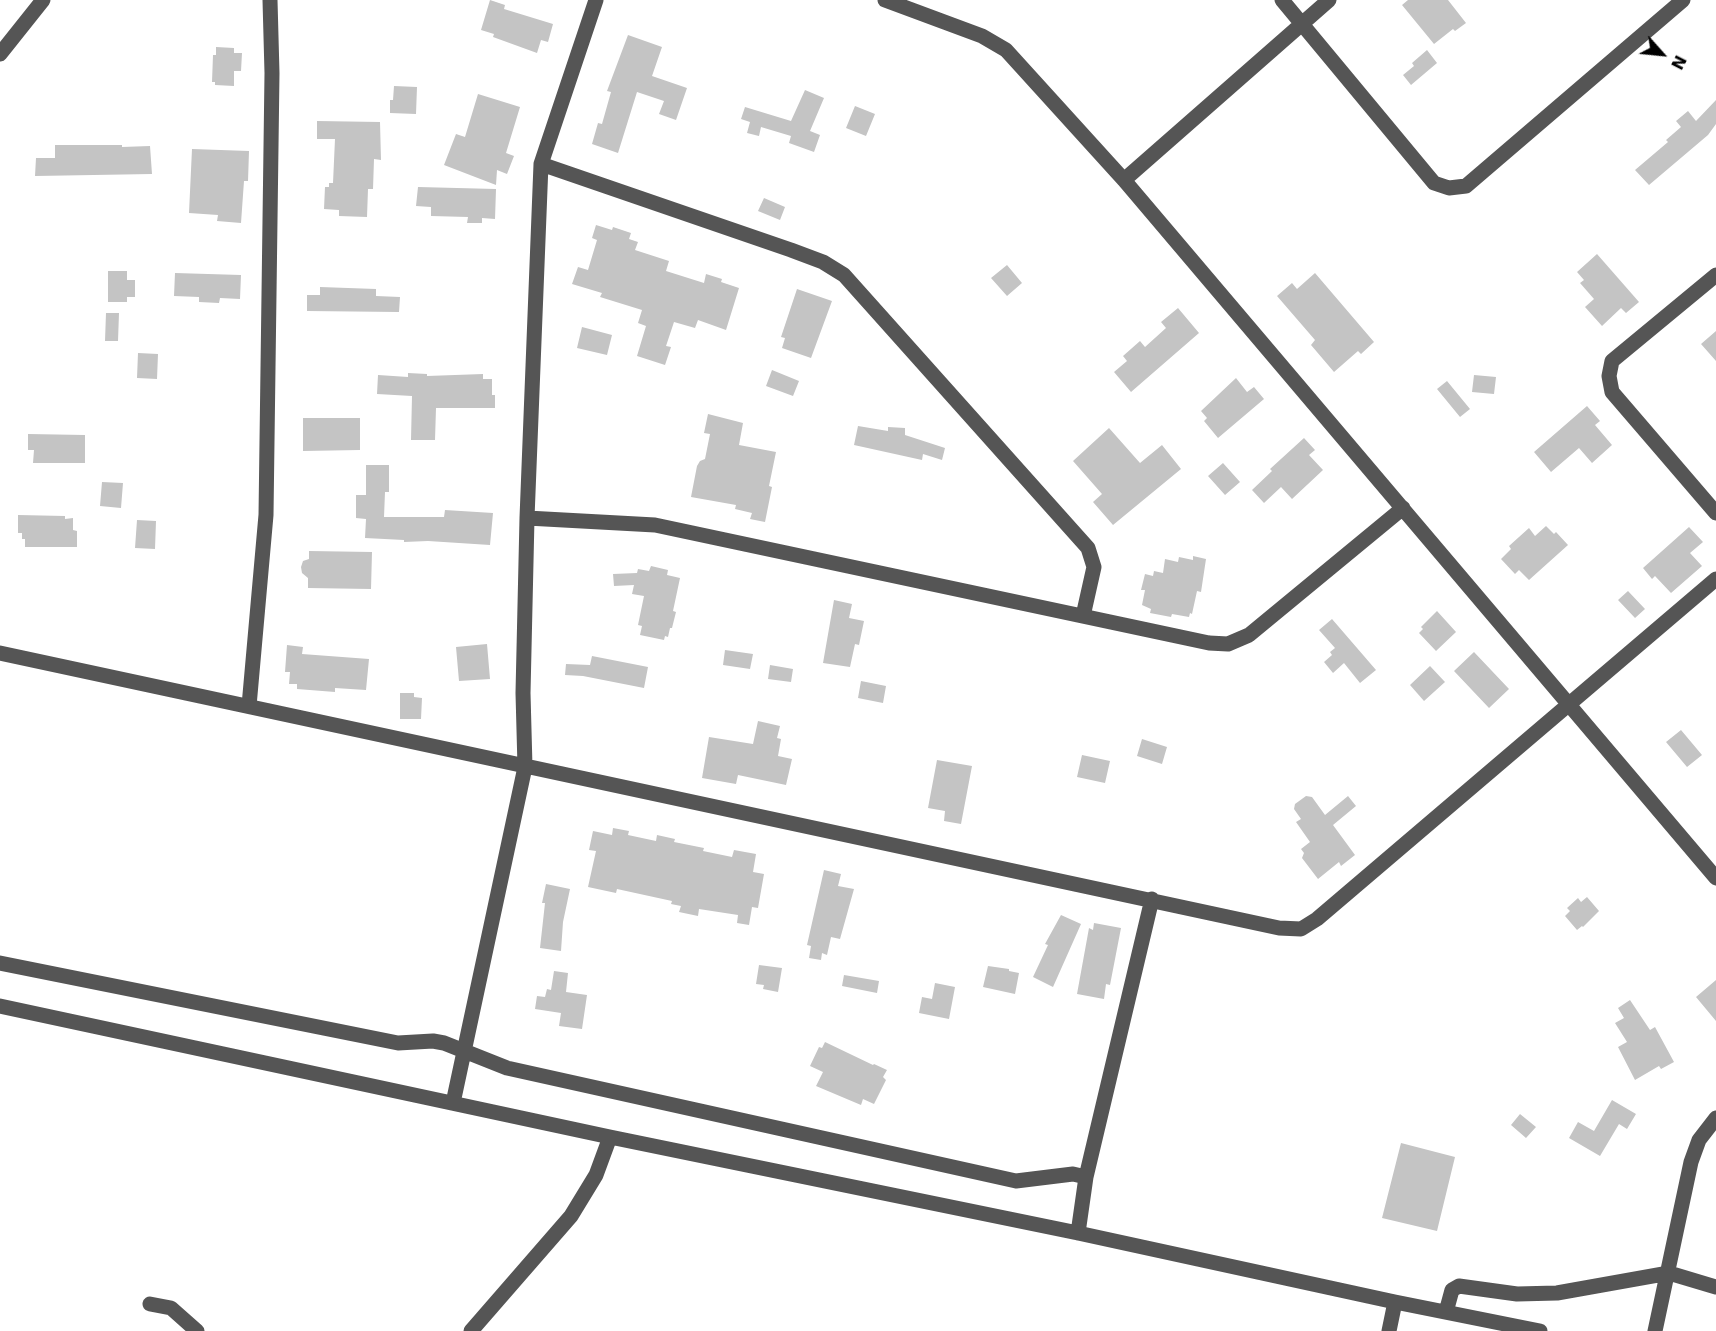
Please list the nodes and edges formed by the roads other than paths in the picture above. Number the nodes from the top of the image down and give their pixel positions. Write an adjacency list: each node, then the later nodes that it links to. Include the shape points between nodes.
1 (43, 0): 9 (street)
2 (270, 0): 19 (street, via 266,515)
3 (596, 0): 10 (street)
4 (885, 0): 11 (street, via 982,36 1006,50)
5 (1282, 0): 8 (street)
6 (1329, 0): 8 (street)
7 (1683, 0): 8 (street, via 1466,186 1449,188 1434,183)
8 (1301, 23): 11 (street)
9 (0, 54)
10 (541, 164): 15 (street); 17 (street, via 791,250 844,275 1088,548 1094,567)
11 (1124, 180): 13 (street)
12 (1716, 275): 14 (street, via 1612,361 1609,376 1612,392)
13 (1402, 508): 17 (street, via 1249,635 1228,644 1209,644); 20 (street)
14 (1716, 513)
15 (527, 518): 17 (street, via 656,525); 21 (street)
16 (1716, 579): 20 (street)
17 (1083, 616)
18 (0, 654): 19 (street)
19 (249, 706): 21 (street)
20 (1568, 706): 22 (street); 23 (street, via 1301,929 1280,928)
21 (525, 767): 23 (street); 26 (street)
22 (1716, 879)
23 (1152, 899): 30 (street)
24 (0, 963): 26 (street, via 398,1043 433,1041)
25 (0, 1005): 27 (street)
26 (465, 1050): 27 (street); 30 (street, via 507,1068 1016,1181 1073,1174)
27 (453, 1103): 29 (street)
28 (1716, 1118): 32 (street, via 1699,1140 1692,1162)
29 (610, 1137): 31 (street); 38 (street, via 596,1175 571,1216)
30 (1086, 1177): 31 (street)
31 (1078, 1233): 34 (street)
32 (1669, 1274): 33 (street); 36 (street, via 1557,1293 1509,1293 1459,1286 1452,1290); 41 (street)
33 (1716, 1287)
34 (1395, 1302): 36 (street); 39 (street)
35 (150, 1304): 37 (street, via 171,1308)
36 (1446, 1312): 40 (street)
37 (196, 1331)
38 (471, 1331)
39 (1389, 1331)
40 (1540, 1331)
41 (1655, 1331)

